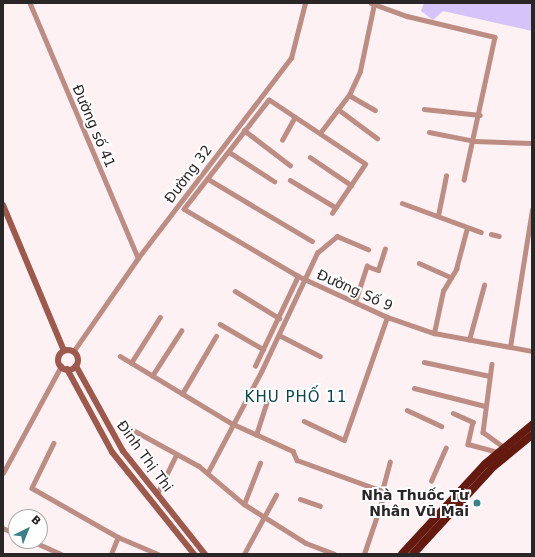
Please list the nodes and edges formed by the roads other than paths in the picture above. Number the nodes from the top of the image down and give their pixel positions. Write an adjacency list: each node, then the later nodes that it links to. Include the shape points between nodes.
1 (30, 3): 39 (street, Đường số 41)
2 (305, 3): 39 (street, Đường 32, via 291,58)
3 (373, 4): 4 (street, via 369,39); 8 (street, via 419,19 495,37)
4 (349, 95): 5 (street); 7 (street)
5 (338, 109): 12 (street); 13 (street)
6 (424, 109): 8 (street)
7 (375, 110)
8 (480, 115): 15 (street)
9 (295, 117): 10 (street, via 269,100); 12 (street); 14 (street)
10 (244, 130): 17 (street); 19 (street)
11 (429, 132): 15 (street)
12 (320, 133): 25 (street, via 364,164)
13 (378, 138)
14 (282, 140)
15 (475, 141): 16 (street); 23 (street)
16 (532, 143)
17 (229, 152): 21 (street); 24 (street)
18 (310, 157): 25 (street)
19 (290, 165)
20 (446, 176): 31 (street)
21 (208, 179): 36 (street); 41 (street, Đường Số 9, via 184,209)
22 (290, 180): 28 (street)
23 (464, 180)
24 (274, 181)
25 (351, 184): 28 (street)
26 (402, 203): 31 (street)
27 (3, 204): 58 (street)
28 (336, 208): 30 (street)
29 (532, 210): 56 (street)
30 (332, 213)
31 (438, 216): 32 (street)
32 (467, 228): 33 (street); 42 (street)
33 (481, 232)
34 (491, 234): 35 (street)
35 (499, 236)
36 (312, 241)
37 (385, 249): 46 (street, via 378,270 367,266)
38 (368, 250): 43 (street, via 335,237 317,253)
39 (138, 258): 60 (street, Đường 32)
40 (419, 263): 42 (street)
41 (298, 276): 43 (street, Đường Số 9); 49 (street)
42 (451, 277): 52 (street, via 443,291)
43 (305, 280): 46 (street, Đường Số 9); 53 (street)
44 (484, 285): 55 (street)
45 (235, 291): 49 (street)
46 (355, 302): 48 (street, Đường Số 9)
47 (160, 317): 64 (street)
48 (387, 317): 52 (street, Đường Số 9); 77 (street, via 344,440)
49 (279, 318): 57 (street)
50 (220, 324): 57 (street)
51 (182, 331): 69 (street)
52 (434, 333): 55 (street, Đường Số 9)
53 (279, 335): 62 (street); 78 (street)
54 (216, 336): 72 (street)
55 (469, 340): 56 (street, Đường Số 9)
56 (510, 347): 59 (street, Đường Số 9)
57 (263, 349): 67 (street)
58 (64, 351): 60 (street); 68 (street, via 59,357)
59 (532, 351)
60 (73, 352): 66 (street, via 78,360)
61 (120, 356): 64 (street)
62 (320, 356)
63 (424, 362): 70 (street)
64 (131, 363): 69 (street)
65 (492, 364): 70 (street)
66 (76, 366): 68 (street); 94 (street, Đinh Thị Thi, via 123,451)
67 (255, 366)
68 (64, 368): 91 (street); 105 (street, Đinh Thị Thi, via 112,452)
69 (152, 376): 72 (street)
70 (490, 376): 74 (street)
71 (414, 388): 74 (street)
72 (182, 394): 78 (street)
73 (266, 402): 82 (street)
74 (486, 406): 86 (street, via 483,432)
75 (407, 410): 81 (street)
76 (454, 413): 86 (street, via 473,422 468,444)
77 (304, 421)
78 (231, 423): 82 (street); 90 (street)
79 (124, 425): 87 (street)
80 (532, 425): 86 (highway)
81 (441, 426)
82 (256, 435): 93 (street, via 294,451 297,460)
83 (532, 435): 111 (highway, via 493,467)
84 (54, 443): 100 (street, via 32,488)
85 (446, 448): 92 (street)
86 (501, 449): 110 (highway)
87 (176, 455): 90 (street); 94 (street)
88 (390, 462): 93 (street)
89 (260, 463): 97 (street)
90 (208, 472): 97 (street)
91 (3, 473)
92 (431, 481)
93 (383, 491): 109 (street)
94 (157, 494): 106 (street, Đinh Thị Thi)
95 (276, 494): 99 (street)
96 (300, 499): 98 (street)
97 (244, 504): 99 (street)
98 (320, 506)
99 (266, 516): 107 (street); 108 (street, via 306,543)
100 (118, 537): 102 (street); 104 (street)
101 (48, 548): 103 (street)
102 (155, 553)
103 (61, 554)
104 (111, 554)
105 (194, 554)
106 (205, 554)
107 (244, 554)
108 (334, 554)
109 (364, 554)
110 (402, 554)
111 (413, 554)

